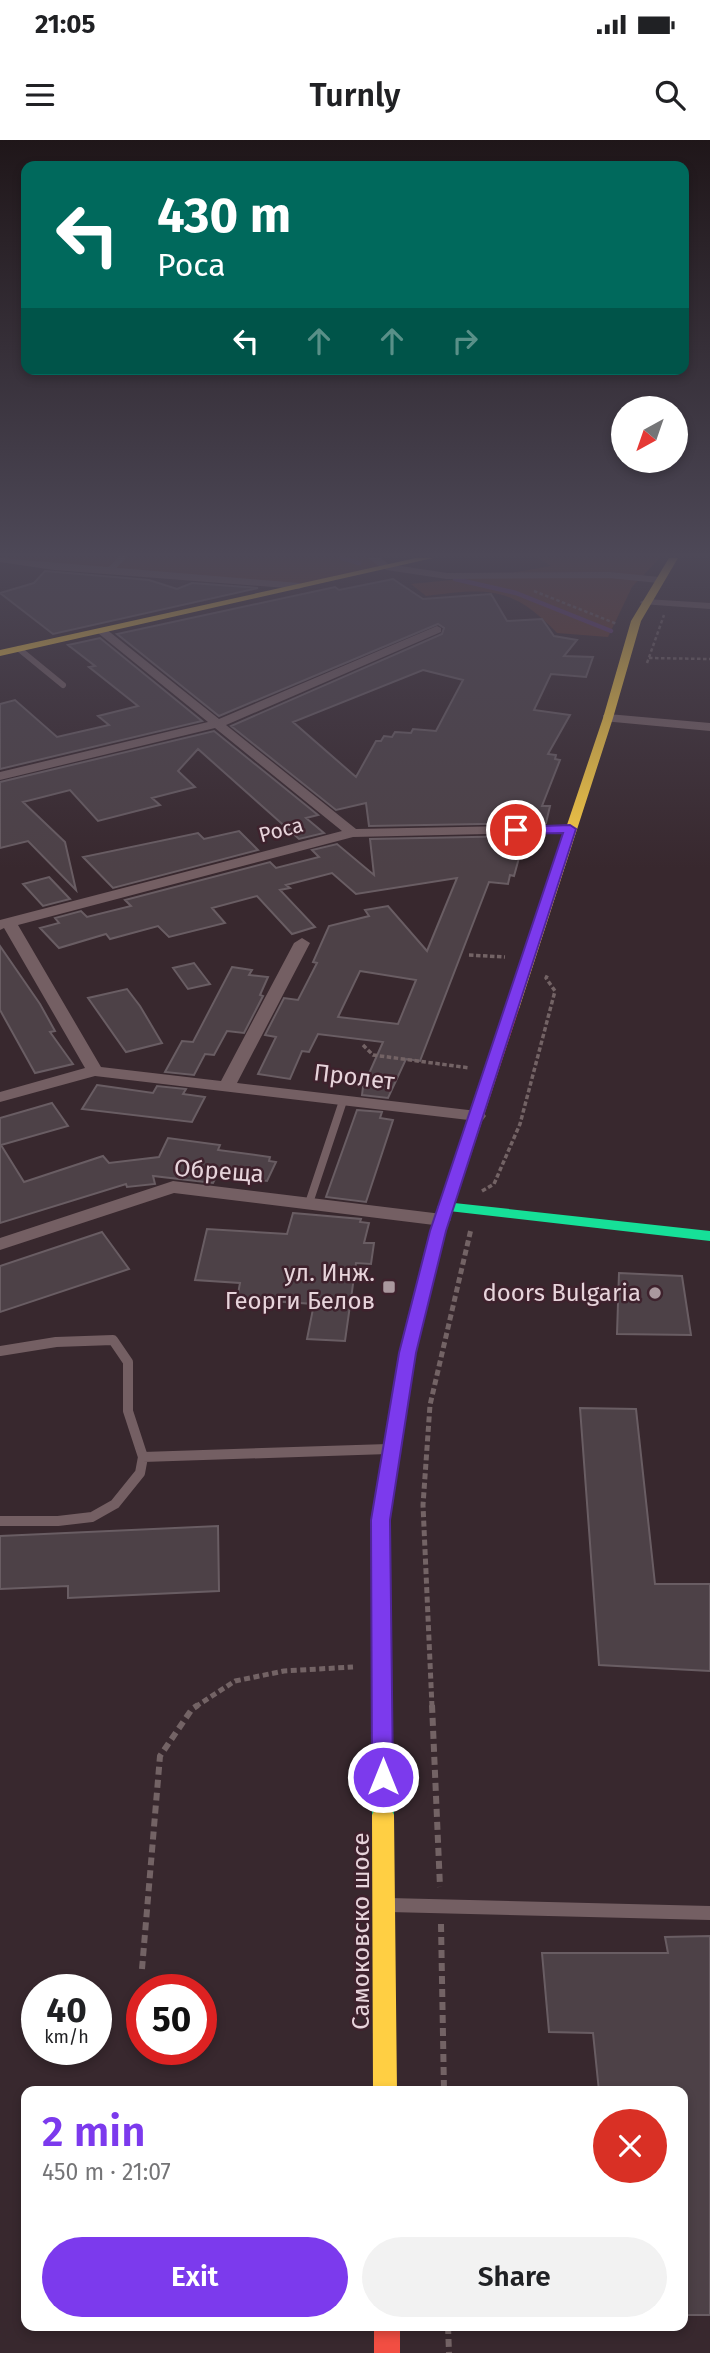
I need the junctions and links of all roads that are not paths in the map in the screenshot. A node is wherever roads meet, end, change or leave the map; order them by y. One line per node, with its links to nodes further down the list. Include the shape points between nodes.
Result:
1 (34, 661): 5 (lane)
2 (140, 661): 7 (street)
3 (363, 661): 7 (street)
4 (625, 661): 6 (main road, Самоковско шосе)
5 (63, 685)
6 (608, 718): 8 (street); 10 (main road, Самоковско шосе)
7 (217, 723): 9 (street); 11 (street)
8 (710, 727)
9 (0, 776)
10 (570, 829): 11 (street, Роса); 18 (main road, Самоковско шосе)
11 (353, 834): 12 (street, Роса)
12 (5, 924): 14 (street, Роса)
13 (302, 943): 15 (street)
14 (95, 1071): 15 (street, Пролет); 16 (street, Пролет)
15 (226, 1087): 17 (street, Пролет)
16 (0, 1097)
17 (343, 1101): 18 (street, Пролет); 19 (lane)
18 (477, 1116): 20 (main road, Самоковско шосе)
19 (309, 1203): 20 (street, Обреща); 22 (street, Обреща, via 173,1187)
20 (443, 1213): 21 (main road); 24 (main road, Самоковско шосе, via 408,1353)
21 (710, 1236)
22 (0, 1244)
23 (0, 1351): 25 (lane, via 56,1342 113,1340 128,1362 128,1411)
24 (392, 1449): 25 (lane); 27 (main road, Самоковско шосе, via 380,1520)
25 (143, 1457): 26 (lane, via 139,1473 115,1504 92,1517)
26 (0, 1521)
27 (384, 1905): 28 (lane); 29 (main road, Самоковско шосе)
28 (710, 1913)
29 (385, 2086)
30 (387, 2331): 31 (main road)
31 (387, 2353)

